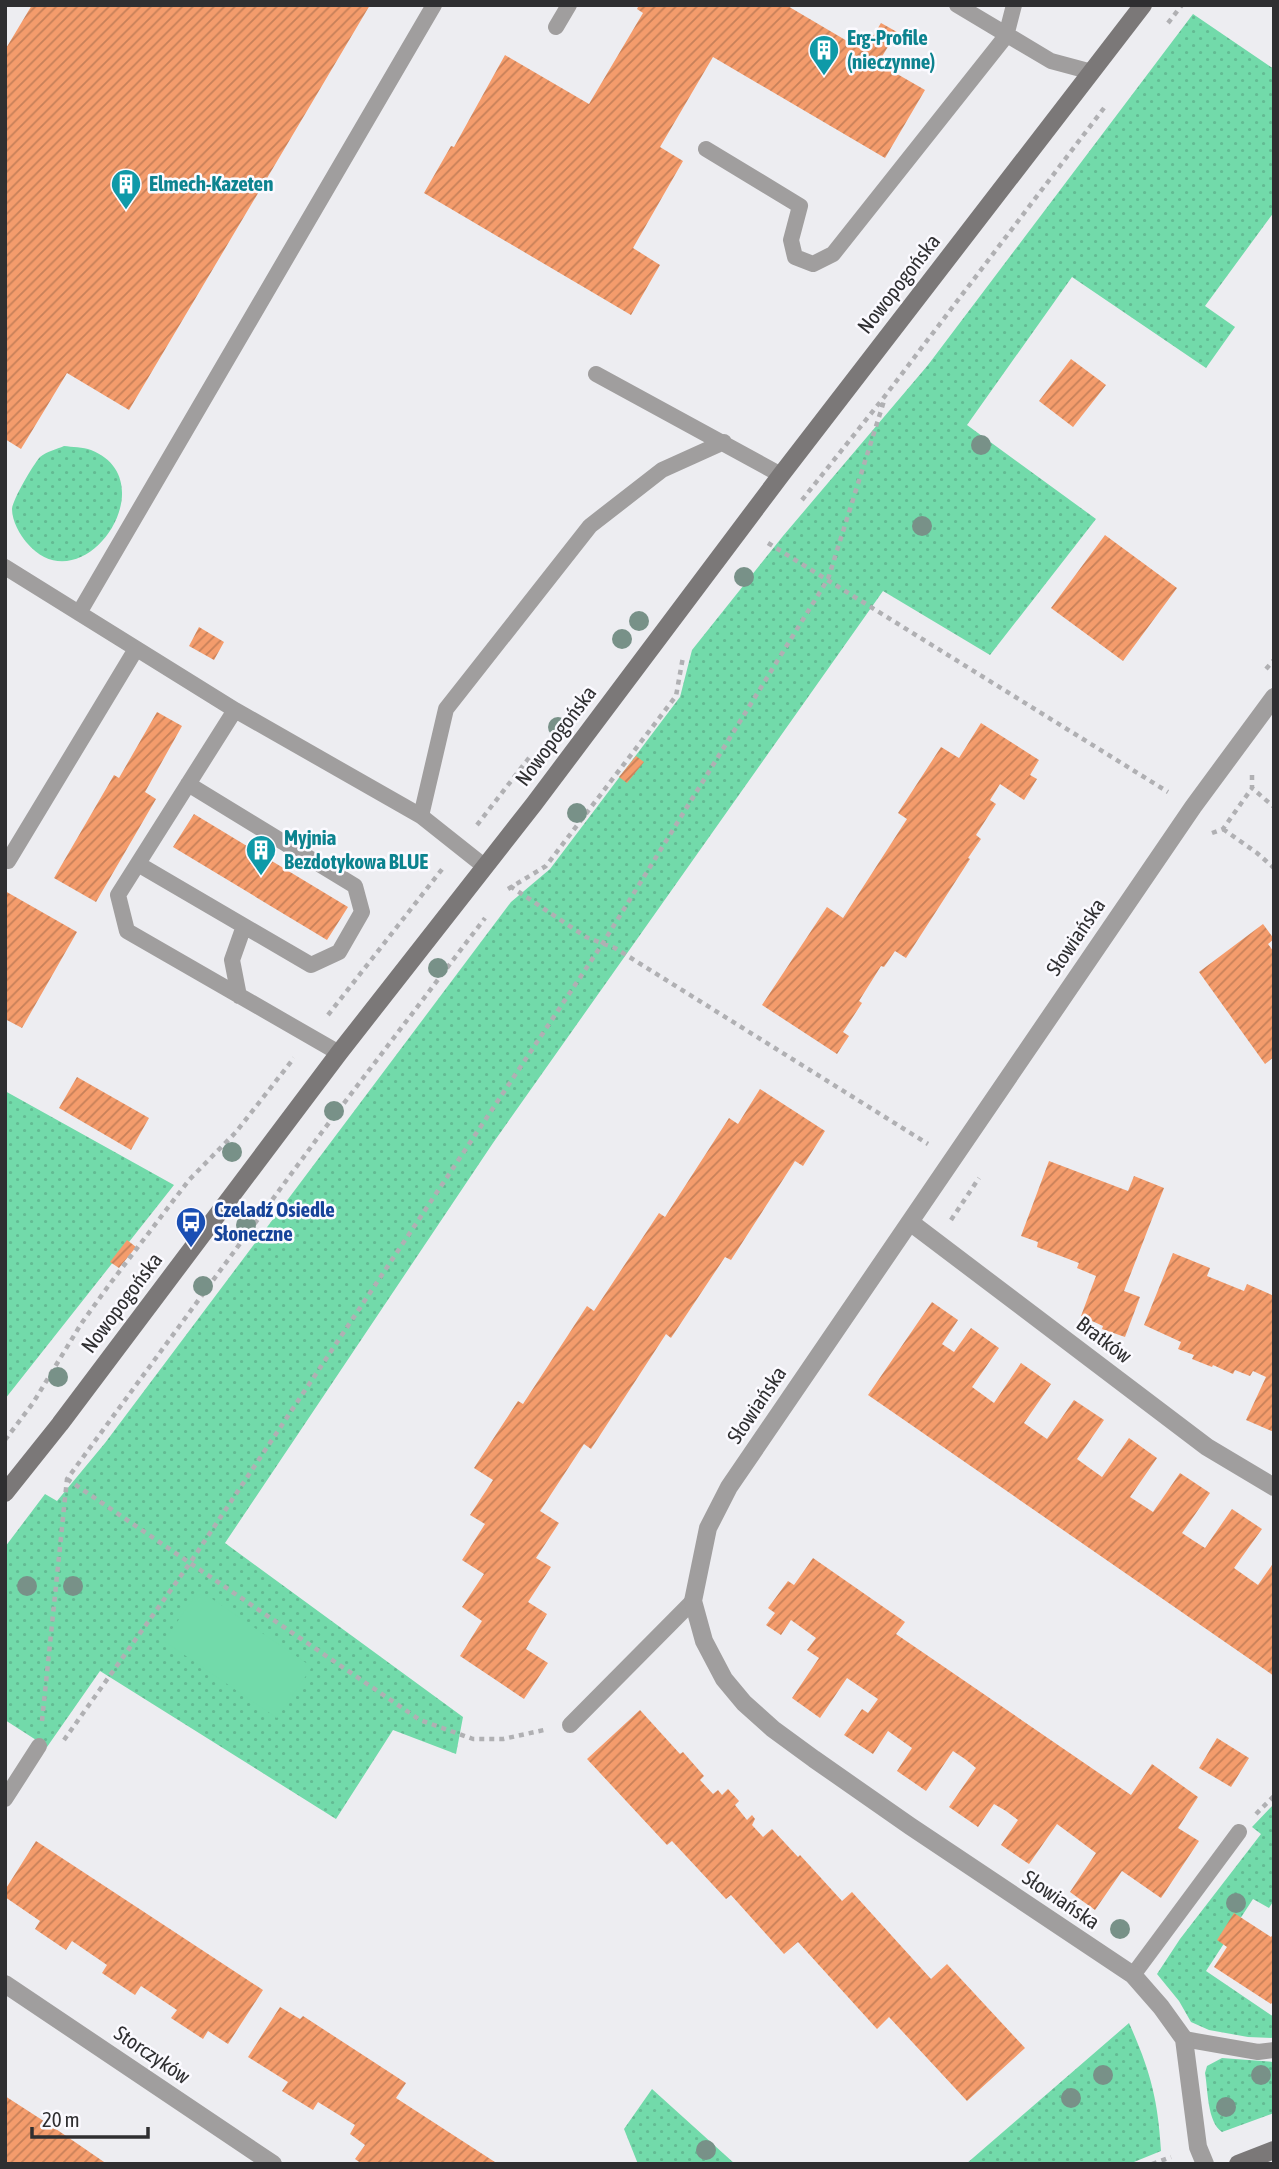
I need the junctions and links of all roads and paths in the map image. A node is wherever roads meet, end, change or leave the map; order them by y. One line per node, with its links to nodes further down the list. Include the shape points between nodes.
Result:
1 (434, 5): 23 (lane)
2 (569, 5): 7 (lane)
3 (957, 5): 9 (lane)
4 (1014, 5): 9 (lane)
5 (1143, 5): 10 (street, Nowopogońska)
6 (1182, 5): 8 (path)
7 (556, 27)
8 (1165, 27)
9 (1006, 36): 10 (lane, via 1051,61); 12 (lane, via 839,247 813,264 795,257 791,240 800,206)
10 (1092, 72): 16 (street, Nowopogońska)
11 (1108, 103): 14 (path)
12 (706, 149)
13 (596, 374): 15 (lane)
14 (885, 396): 17 (path); 22 (path)
15 (724, 442): 16 (lane); 36 (lane, via 662,470 590,526 446,709)
16 (781, 475): 44 (street, Nowopogońska)
17 (801, 501)
18 (776, 532): 19 (path)
19 (768, 543): 20 (path); 22 (path)
20 (759, 553)
21 (5, 567): 23 (lane)
22 (828, 579): 33 (path, via 1172,794); 50 (path)
23 (79, 613): 25 (lane)
24 (684, 647): 28 (path, via 676,696)
25 (136, 649): 27 (lane); 42 (lane)
26 (1274, 697): 54 (street, Słowiańska, via 1192,807)
27 (234, 710): 32 (lane); 36 (lane)
28 (660, 716): 29 (path); 39 (path)
29 (652, 719)
30 (536, 749): 41 (path)
31 (1253, 762): 34 (path)
32 (188, 784): 43 (lane); 49 (lane, via 355,886 362,912 339,952 311,965)
33 (1176, 788)
34 (1252, 789): 35 (path); 38 (path)
35 (1274, 807)
36 (421, 816): 41 (lane)
37 (572, 825): 39 (path)
38 (1223, 830): 40 (path); 45 (path)
39 (570, 835): 46 (path, via 546,866)
40 (1200, 837)
41 (460, 847): 44 (lane); 52 (path)
42 (8, 861)
43 (138, 864): 49 (lane); 51 (lane, via 118,895 127,931)
44 (484, 866): 46 (path); 53 (street, Nowopogońska)
45 (1274, 868)
46 (510, 886): 47 (path); 50 (path, via 586,937)
47 (502, 897)
48 (493, 908): 59 (path, via 321,1132)
49 (244, 926): 51 (lane, via 232,960)
50 (603, 943): 54 (path); 62 (path)
51 (239, 996): 52 (lane)
52 (311, 1037): 53 (lane); 58 (path, via 190,1182 81,1324)
53 (339, 1053): 61 (street, Nowopogońska)
54 (952, 1160): 56 (street, Słowiańska)
55 (980, 1176): 57 (path, via 949,1223)
56 (911, 1222): 60 (street, Bratków, via 1207,1447); 63 (street, Słowiańska, via 729,1487 708,1528)
57 (954, 1230)
58 (5, 1440)
59 (68, 1479): 62 (path); 65 (path)
60 (1274, 1487)
61 (5, 1493)
62 (190, 1563): 64 (path, via 401,1707 441,1729 473,1740 503,1739); 66 (path)
63 (693, 1601): 64 (lane); 69 (street, Słowiańska, via 705,1641 724,1679 772,1729)
64 (570, 1725)
65 (39, 1746): 67 (lane)
66 (58, 1749)
67 (5, 1799)
68 (1239, 1832): 69 (lane)
69 (1133, 1975): 71 (street, Słowiańska)
70 (5, 1984): 76 (street, Storczyków)
71 (1184, 2039): 72 (lane, via 1258,2052); 77 (street, via 1198,2147)
72 (1274, 2050)
73 (1170, 2146): 75 (path)
74 (1274, 2150): 78 (street)
75 (1170, 2157)
76 (273, 2164)
77 (1205, 2164)
78 (1238, 2164)

